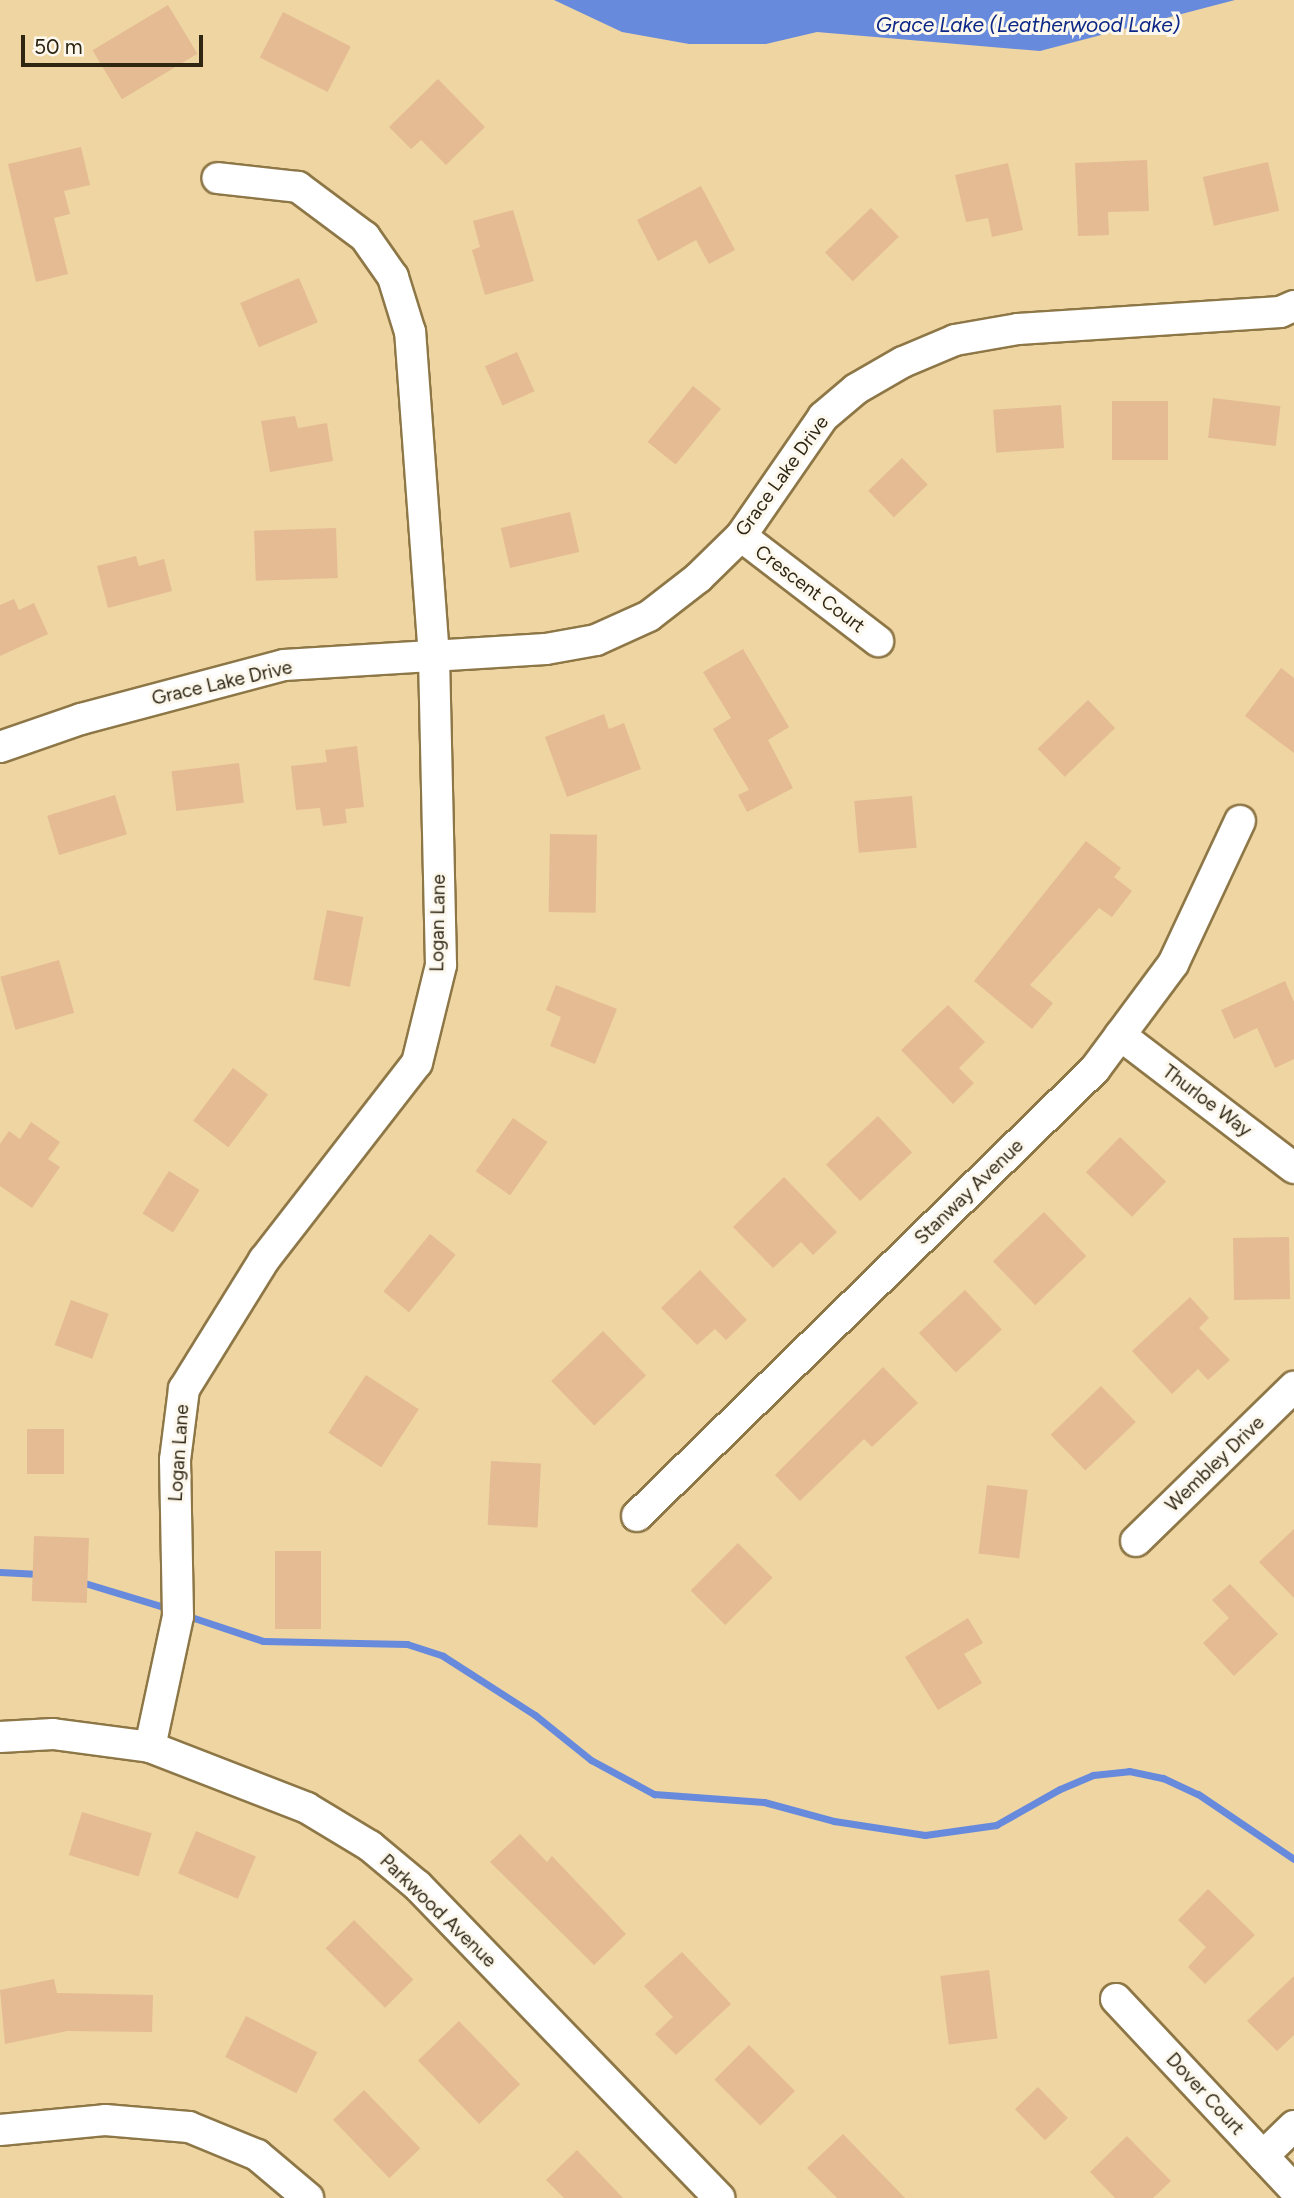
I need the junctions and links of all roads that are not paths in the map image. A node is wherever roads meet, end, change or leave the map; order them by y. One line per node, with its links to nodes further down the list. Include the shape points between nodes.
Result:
1 (217, 178): 5 (street, Logan Lane, via 298,187 365,237 393,277 410,332)
2 (1294, 306): 3 (street, Grace Lake Drive, via 1280,312 1018,329 955,340 856,389 823,417)
3 (741, 536): 4 (street, Crescent Court); 5 (street, Grace Lake Drive, via 649,616 596,640 546,649)
4 (878, 641)
5 (434, 657): 6 (street, Grace Lake Drive, via 284,665 80,719); 14 (street, Logan Lane, via 441,965 417,1063 264,1260 184,1389 175,1460 178,1616)
6 (0, 747)
7 (1240, 821): 8 (street, Stanway Avenue, via 1173,964)
8 (1120, 1035): 9 (street, Thurloe Way); 11 (street, Stanway Avenue, via 1095,1069)
9 (1294, 1167)
10 (1294, 1387): 12 (street, Wembley Drive)
11 (637, 1516)
12 (1136, 1541)
13 (0, 1737): 14 (street, Parkwood Avenue, via 53,1734)
14 (150, 1747): 21 (street, Parkwood Avenue, via 307,1808 370,1846 418,1886)
15 (1116, 2000): 18 (street, Dover Court)
16 (1294, 2126): 18 (street)
17 (0, 2130): 20 (street, via 104,2120 189,2127 257,2155)
18 (1263, 2156): 19 (street, Dover Court)
19 (1294, 2189)
20 (308, 2198)
21 (719, 2198)

